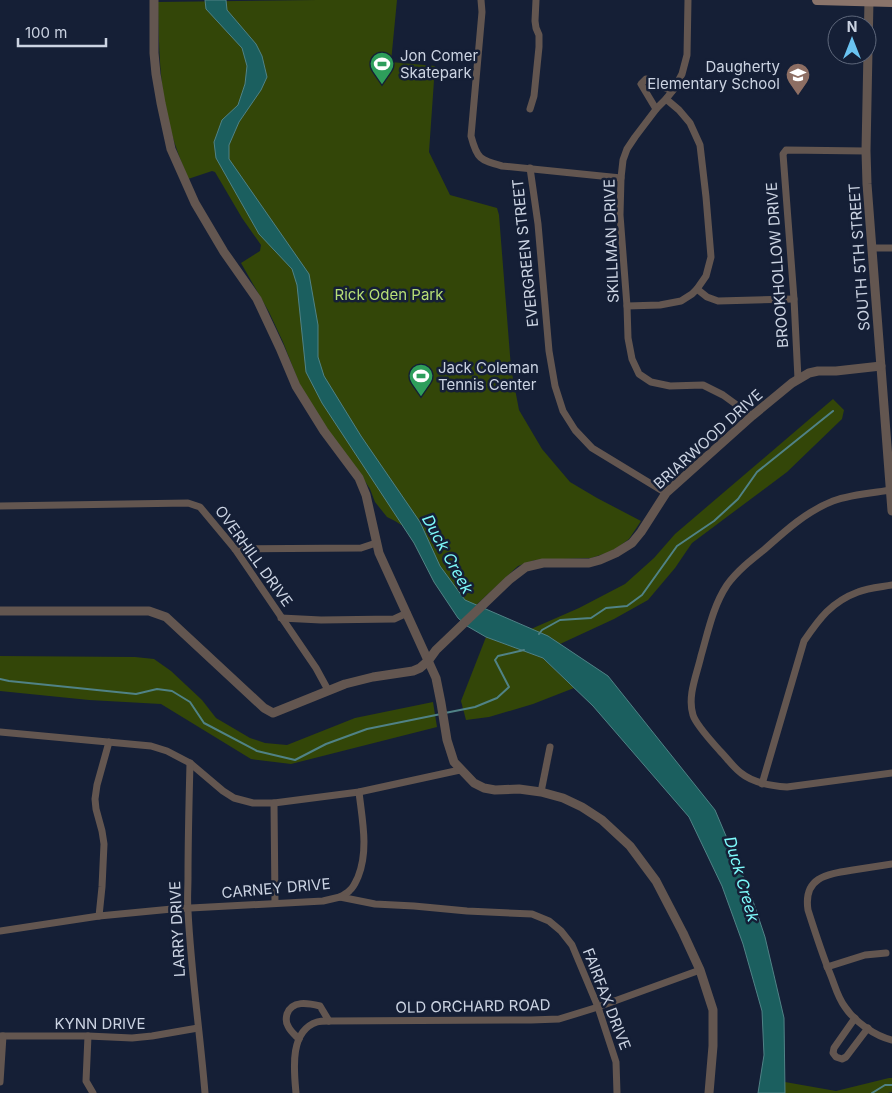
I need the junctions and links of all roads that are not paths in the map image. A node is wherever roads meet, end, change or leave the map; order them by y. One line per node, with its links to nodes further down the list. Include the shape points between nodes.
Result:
1 (154, 0): 28 (street, via 156,74 171,149 200,211 224,252 258,298 296,386 324,432 359,478)
2 (482, 0): 13 (street, EVERGREEN STREET, via 471,136 475,152 484,161)
3 (536, 0): 10 (street, via 539,47)
4 (688, 0): 8 (street, SKILLMAN DRIVE, via 687,55 682,74)
5 (817, 0): 6 (main road)
6 (869, 1): 7 (main road); 12 (street, SOUTH 5TH STREET)
7 (892, 2)
8 (672, 91): 9 (street, SKILLMAN DRIVE); 11 (street, via 646,78 641,84)
9 (666, 99): 11 (street, SKILLMAN DRIVE); 17 (street, via 690,123 700,145 711,257 706,276)
10 (530, 109)
11 (656, 109): 14 (street, SKILLMAN DRIVE, via 627,149)
12 (866, 150): 15 (street, SOUTH 5TH STREET); 18 (street, BROOKHOLLOW DRIVE, via 786,150 783,154)
13 (530, 168): 14 (street); 25 (street, EVERGREEN STREET, via 549,351 563,412 592,448)
14 (621, 178): 19 (street, SKILLMAN DRIVE, via 620,215)
15 (873, 248): 16 (street); 20 (street, SOUTH 5TH STREET)
16 (892, 248)
17 (697, 289): 18 (street, via 718,301); 19 (street, via 681,301)
18 (794, 299): 21 (street, BROOKHOLLOW DRIVE)
19 (627, 306): 23 (street, SKILLMAN DRIVE, via 628,338 639,374 663,385 703,385)
20 (881, 366): 21 (street, BRIARWOOD DRIVE, via 818,371); 22 (street, SOUTH 5TH STREET)
21 (798, 379): 23 (street, BRIARWOOD DRIVE)
22 (888, 397): 24 (street, SOUTH 5TH STREET)
23 (752, 416): 25 (street, BRIARWOOD DRIVE)
24 (891, 490): 27 (street, SOUTH 5TH STREET); 42 (street, via 853,495 817,508 737,573 715,608 691,696 693,716 741,774)
25 (666, 492): 34 (street, BRIARWOOD DRIVE, via 632,543 589,563 543,562 526,567)
26 (0, 506): 29 (street, OVERHILL DRIVE, via 188,503 200,506)
27 (892, 512)
28 (376, 543): 29 (street, via 361,548); 32 (street)
29 (235, 549): 33 (street, OVERHILL DRIVE)
30 (892, 586): 42 (street, via 858,592 838,603 826,611 804,641)
31 (0, 611): 35 (street, BRIARWOOD DRIVE, via 149,611 166,617 273,713)
32 (407, 613): 33 (street, via 394,619); 34 (street)
33 (281, 618): 35 (street, OVERHILL DRIVE)
34 (428, 661): 35 (street, BRIARWOOD DRIVE, via 413,671 373,677); 40 (street, via 436,678 447,740)
35 (328, 690)
36 (0, 732): 37 (street)
37 (108, 742): 39 (street, via 151,746); 50 (street, via 95,799 104,844)
38 (550, 748): 44 (street)
39 (190, 763): 45 (street, via 234,798 253,803); 49 (street, LARRY DRIVE)
40 (460, 770): 43 (street); 44 (street, via 484,788)
41 (892, 773): 42 (street, via 787,787)
42 (762, 784)
43 (359, 792): 45 (street); 47 (street, via 363,827 361,870 351,890)
44 (542, 792): 55 (street, via 563,798 602,820 630,846 656,881)
45 (274, 803): 48 (street)
46 (892, 864): 54 (street, via 831,873 818,879 809,889 808,910)
47 (340, 897): 48 (street, CARNEY DRIVE); 52 (street, CARNEY DRIVE, via 375,904 532,914 549,920)
48 (276, 903): 49 (street, CARNEY DRIVE)
49 (188, 908): 50 (street, CARNEY DRIVE); 59 (street, LARRY DRIVE)
50 (99, 916): 51 (street, CARNEY DRIVE)
51 (0, 931)
52 (572, 945): 56 (street, FAIRFAX DRIVE)
53 (886, 953): 54 (street, via 864,955)
54 (827, 967): 57 (street, via 838,996)
55 (700, 970): 56 (street, OLD ORCHARD ROAD); 70 (street, via 713,1010)
56 (598, 1007): 58 (street, OLD ORCHARD ROAD, via 559,1019); 69 (street, FAIRFAX DRIVE, via 616,1062)
57 (855, 1018): 60 (street); 60 (street, via 834,1048 836,1057 846,1057)
58 (329, 1021): 63 (street, OLD ORCHARD ROAD, via 316,1022 306,1028); 63 (street, via 320,1006 301,1003 292,1007 286,1024)
59 (198, 1028): 62 (street, KYNN DRIVE, via 132,1038); 67 (street, LARRY DRIVE)
60 (868, 1028): 64 (street)
61 (1, 1036): 62 (street, KYNN DRIVE); 65 (street)
62 (88, 1036): 66 (street, via 86,1081)
63 (299, 1039): 68 (street, via 294,1050)
64 (892, 1040)
65 (0, 1082)
66 (93, 1093)
67 (205, 1093)
68 (296, 1093)
69 (616, 1093)
70 (709, 1093)

